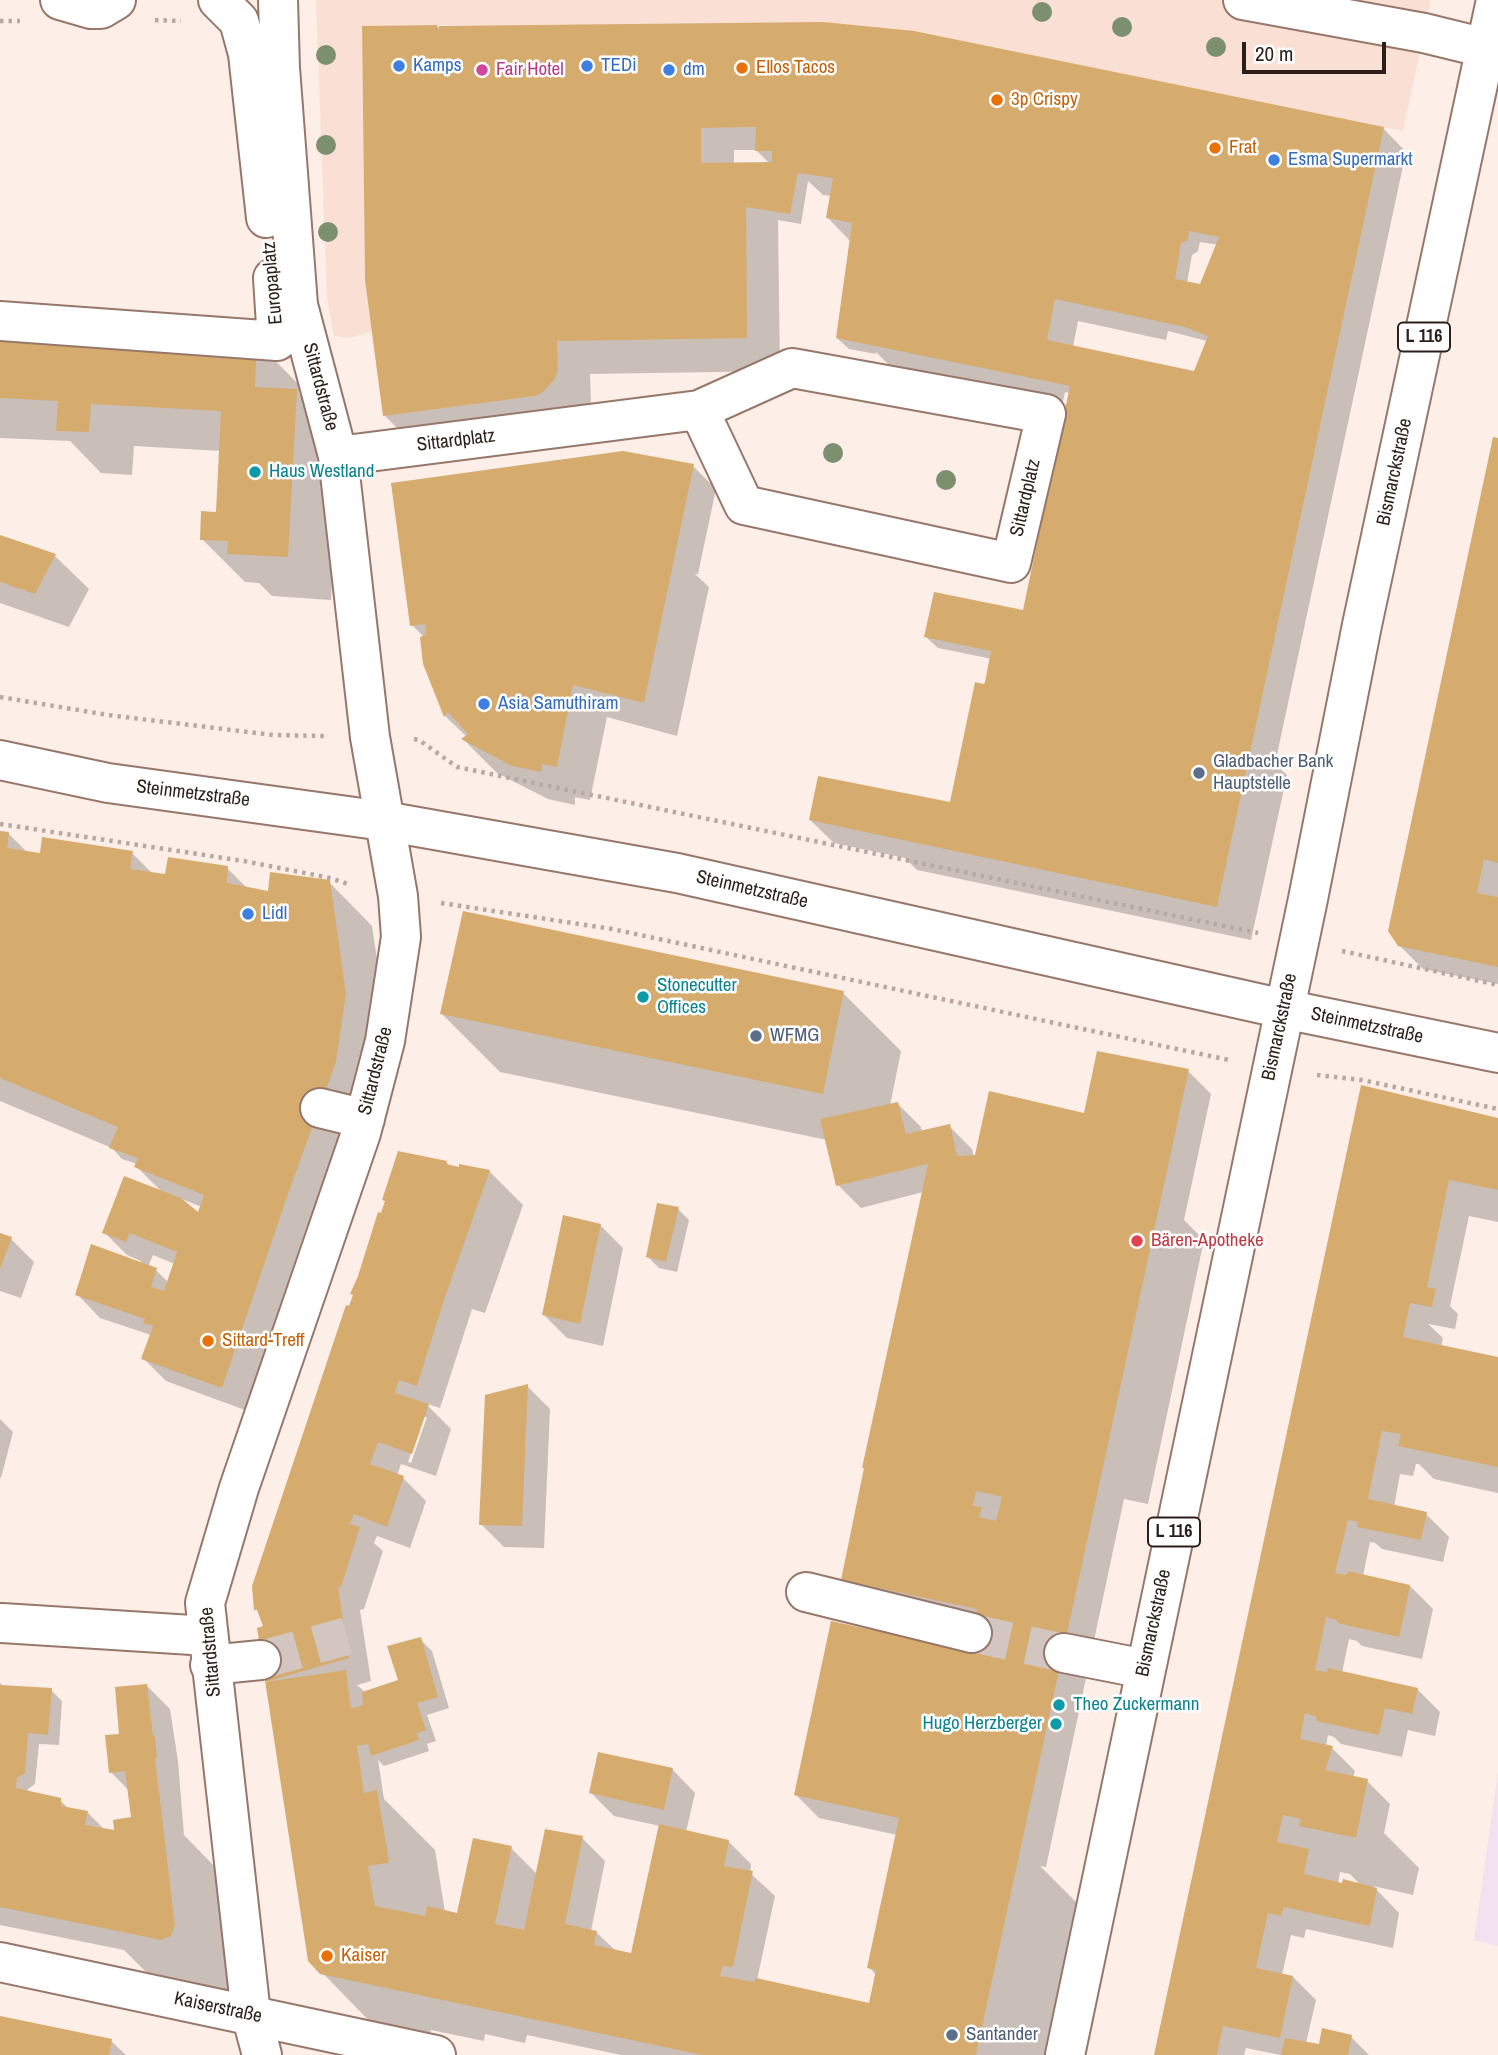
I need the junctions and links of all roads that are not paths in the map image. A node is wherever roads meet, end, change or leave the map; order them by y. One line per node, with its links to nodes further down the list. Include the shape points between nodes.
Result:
1 (60, 0): 2 (street, via 91,9)
2 (116, 0)
3 (218, 0): 8 (street, Europaplatz, via 239,21 248,54 277,341)
4 (278, 0): 10 (street, Sittardstraße, via 298,305)
5 (1243, 0): 7 (street)
6 (1496, 0): 7 (street, Bismarckstraße / L 116)
7 (1492, 50): 13 (street, Bismarckstraße / L 116, via 1365,612)
8 (0, 321)
9 (699, 410): 9 (street, Sittardplatz, via 792,368 1045,414 1011,563 744,505); 10 (street, Sittardplatz)
10 (338, 456): 12 (street, Sittardstraße)
11 (0, 760): 12 (street, Steinmetzstraße, via 108,783)
12 (384, 821): 13 (street, Steinmetzstraße, via 677,873); 16 (street, Sittardstraße, via 401,937 385,1041)
13 (1284, 1009): 14 (street, Steinmetzstraße); 23 (street, Bismarckstraße / L 116)
14 (1498, 1053)
15 (320, 1108): 16 (street)
16 (365, 1119): 20 (street, Sittardstraße, via 208,1590)
17 (806, 1592): 19 (street)
18 (2, 1623): 20 (street)
19 (972, 1633)
20 (209, 1651): 22 (street); 25 (street, Sittardstraße)
21 (1064, 1653): 23 (street)
22 (261, 1660)
23 (1144, 1669): 28 (street, Bismarckstraße / L 116)
24 (0, 1962): 25 (street, Kaiserstraße)
25 (251, 2014): 26 (street, Sittardstraße); 27 (street, Kaiserstraße)
26 (262, 2055)
27 (436, 2055)
28 (1065, 2055)

